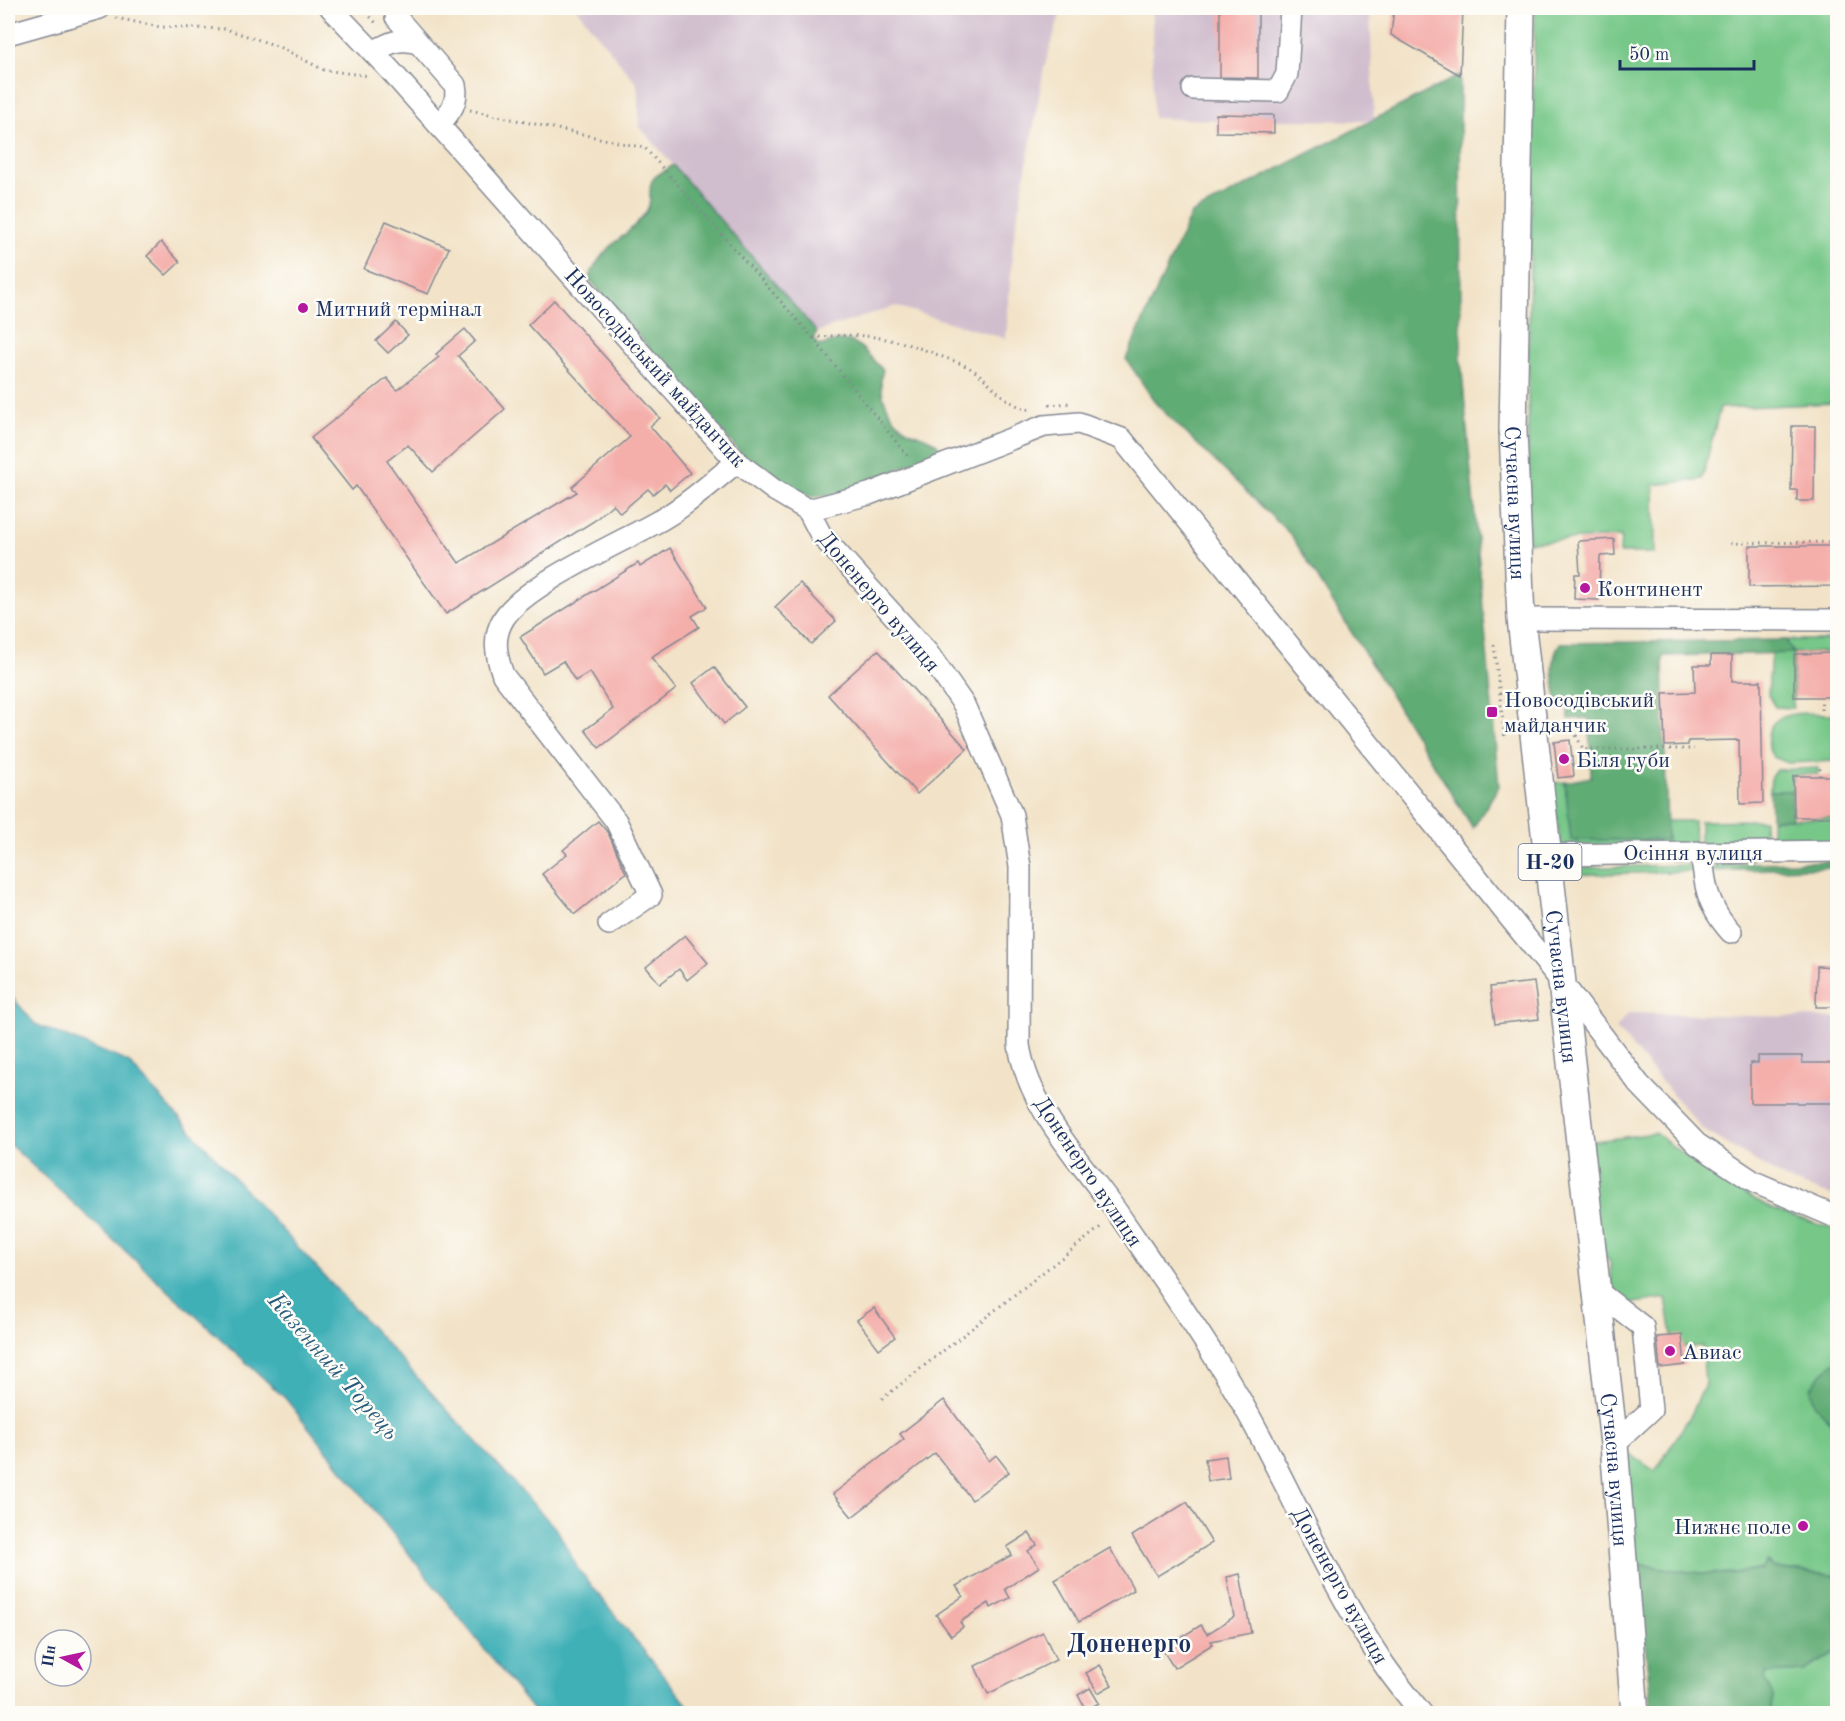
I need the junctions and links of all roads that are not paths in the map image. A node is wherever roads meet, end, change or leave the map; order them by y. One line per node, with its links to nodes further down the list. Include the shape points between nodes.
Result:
1 (331, 8): 8 (street, Новосодівський майданчик)
2 (1291, 8): 9 (street, via 1287,74 1278,91)
3 (1521, 8): 13 (main road, Сучасна вулиця / Н-20, via 1513,431)
4 (93, 10): 6 (street)
5 (396, 17): 7 (street)
6 (8, 34)
7 (418, 43): 8 (street, via 393,41); 10 (street, via 455,85 453,107)
8 (373, 52): 10 (street, Новосодівський майданчик)
9 (1193, 89)
10 (439, 125): 11 (street, Новосодівський майданчик)
11 (737, 462): 12 (street, Новосодівський майданчик); 18 (street, via 667,516 524,598 505,618 496,637 496,656 503,675 616,821 651,895)
12 (808, 510): 20 (street, via 869,494 1044,426 1079,423 1122,439); 24 (street, Доненерго вулиця, via 821,535 927,652 964,705 992,763 1012,815 1020,867 1022,1064 1051,1120 1223,1370 1338,1587 1384,1664)
13 (1521, 619): 14 (street); 17 (main road, Сучасна вулиця / Н-20)
14 (1838, 620)
15 (1838, 851): 16 (street, Осіння вулиця)
16 (1697, 852): 17 (street, Осіння вулиця); 19 (street, via 1704,864 1714,910)
17 (1549, 855): 20 (main road, Сучасна вулиця / Н-20)
18 (609, 924)
19 (1731, 932)
20 (1562, 981): 21 (street, via 1639,1084 1697,1144 1754,1182); 22 (main road, Сучасна вулиця / Н-20)
21 (1838, 1218)
22 (1597, 1291): 23 (main road, Сучасна вулиця / Н-20); 23 (street, via 1643,1328 1651,1410)
23 (1614, 1444): 25 (main road, Сучасна вулиця / Н-20)
24 (1422, 1713)
25 (1635, 1713)

